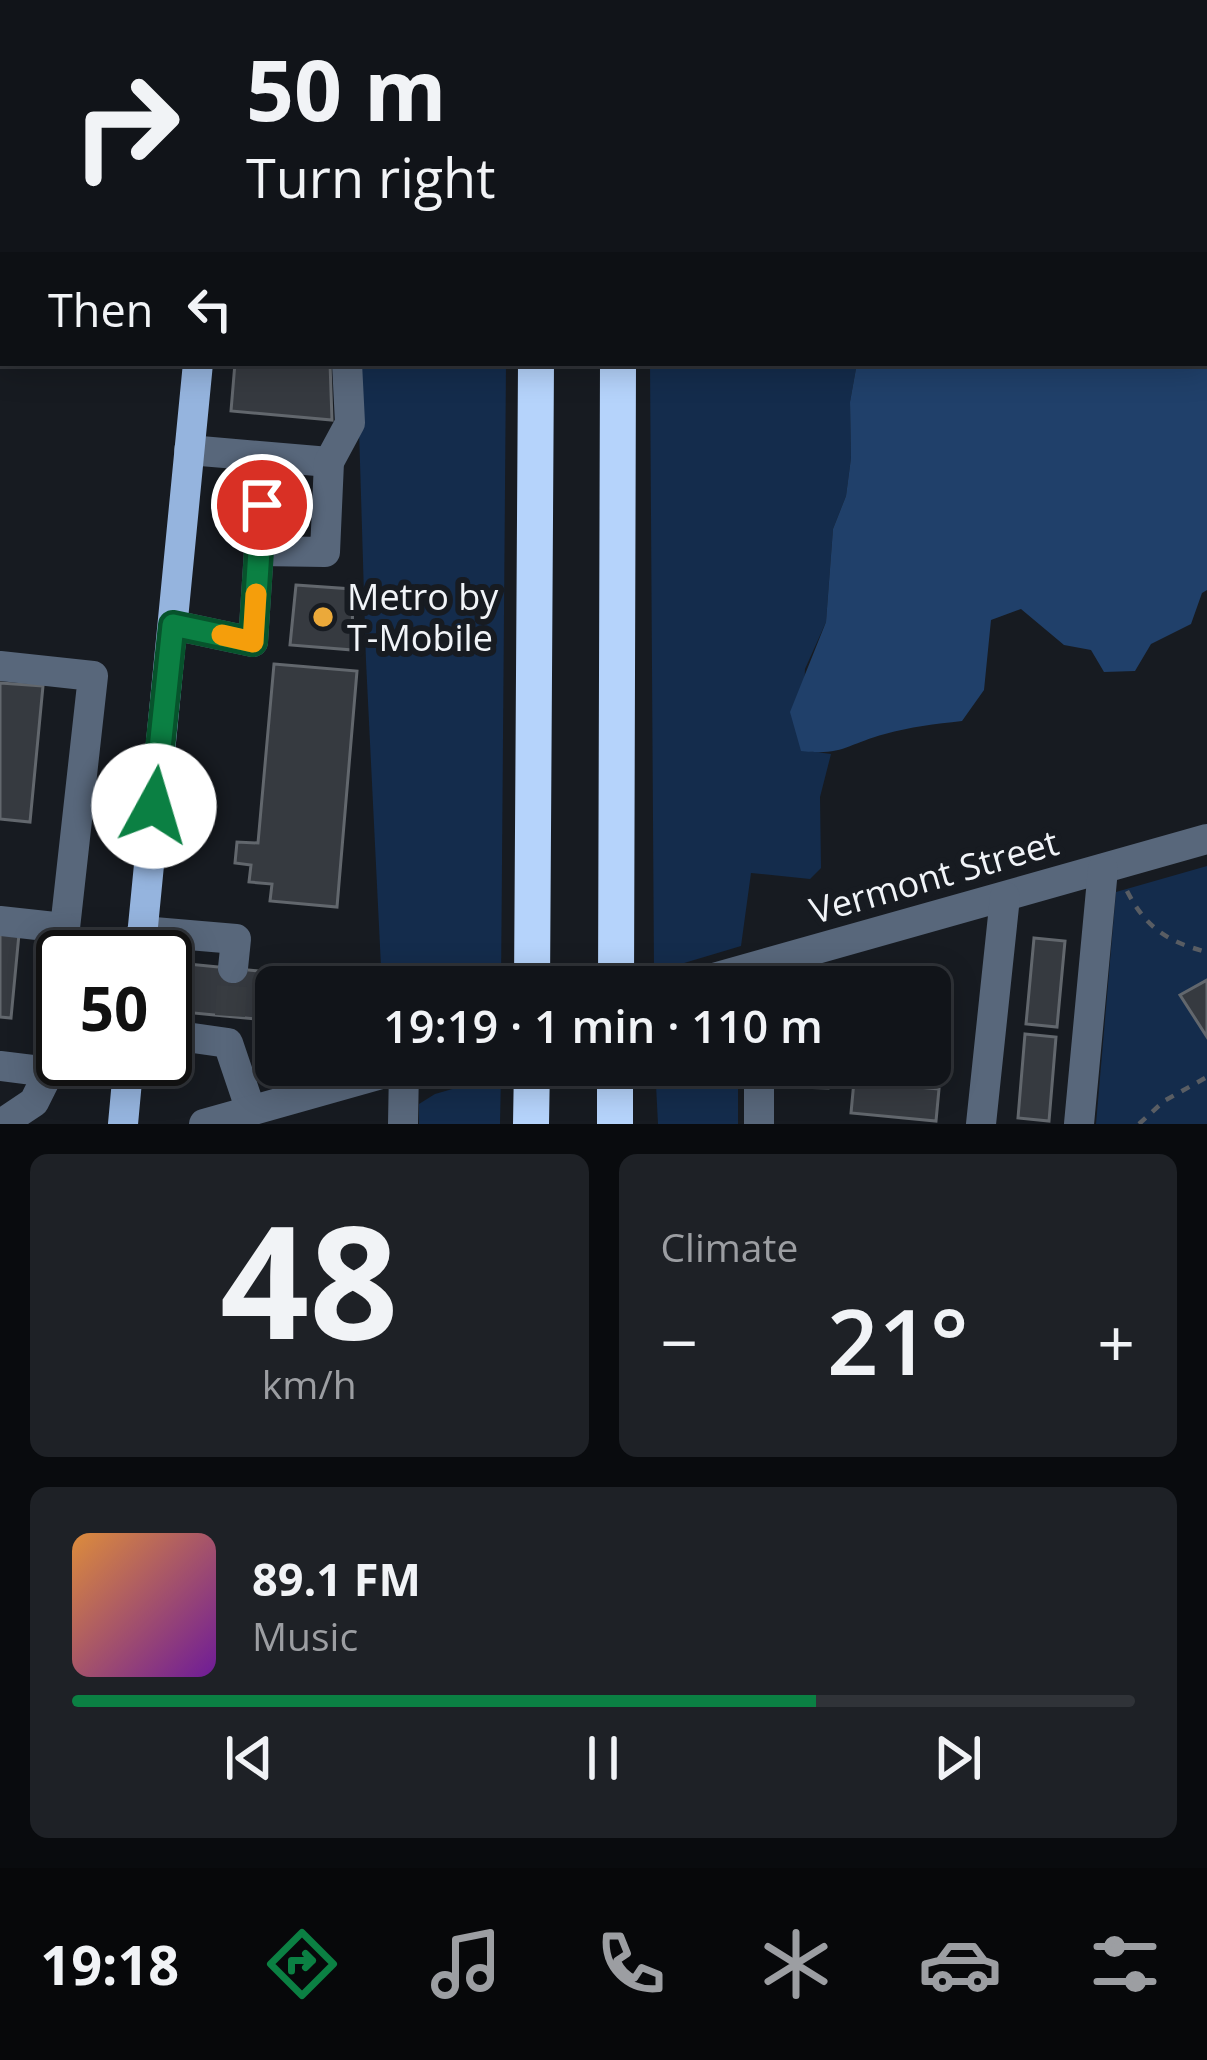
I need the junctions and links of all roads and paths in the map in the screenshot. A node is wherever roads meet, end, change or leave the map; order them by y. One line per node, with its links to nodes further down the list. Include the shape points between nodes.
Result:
1 (198, 366): 5 (main road)
2 (347, 366): 7 (street, via 350,423)
3 (536, 366): 20 (highway)
4 (618, 366): 21 (highway)
5 (190, 450): 6 (street); 9 (main road)
6 (265, 458): 7 (street); 8 (street)
7 (329, 462): 8 (street, via 325,552)
8 (259, 551): 9 (street, via 253,642)
9 (173, 625): 17 (main road)
10 (0, 666): 16 (street, via 93,676)
11 (1207, 839): 12 (street, Vermont Street)
12 (1103, 869): 14 (street, Vermont Street); 42 (street)
13 (1127, 892): 19 (path, via 1170,943)
14 (1005, 896): 22 (street, Vermont Street); 41 (street)
15 (0, 921): 16 (street)
16 (64, 928)
17 (142, 930)
18 (192, 941): 23 (street, via 236,939)
19 (1207, 952)
20 (532, 966)
21 (616, 966)
22 (790, 966)
23 (233, 968)
24 (192, 1032): 34 (street, via 229,1030)
25 (0, 1066): 26 (street)
26 (36, 1070)
27 (1207, 1077): 43 (path)
28 (42, 1086): 36 (street, via 34,1102)
29 (127, 1086): 37 (main road)
30 (339, 1086): 34 (street)
31 (407, 1086): 39 (street)
32 (532, 1086): 35 (highway)
33 (759, 1086): 40 (street)
34 (251, 1111): 38 (street)
35 (531, 1118)
36 (1, 1124)
37 (123, 1124)
38 (204, 1124)
39 (403, 1124)
40 (759, 1124)
41 (981, 1124)
42 (1079, 1124)
43 (1139, 1124)

